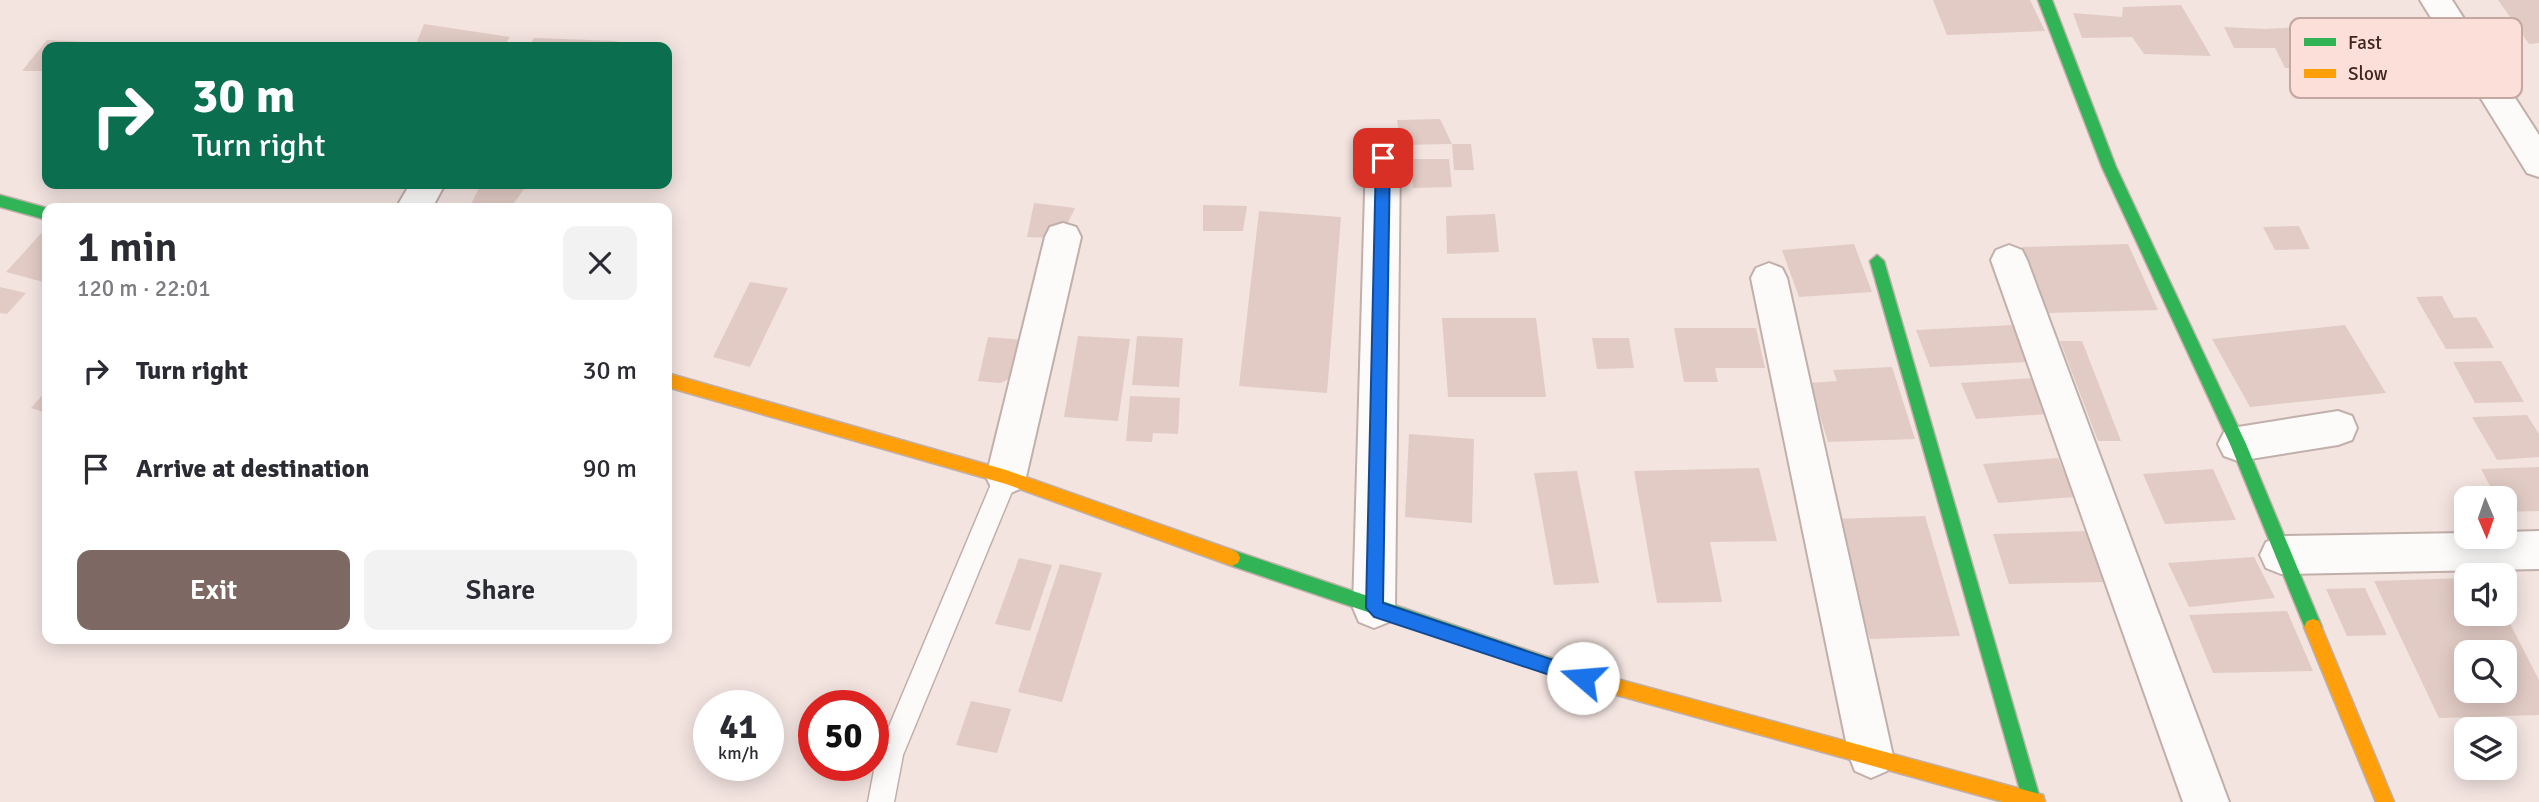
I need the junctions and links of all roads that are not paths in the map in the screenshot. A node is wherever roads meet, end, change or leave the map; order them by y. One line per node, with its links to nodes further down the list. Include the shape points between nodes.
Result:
1 (2045, 0): 15 (street, via 2109,167)
2 (2436, 0): 3 (street)
3 (2447, 18)
4 (2498, 98): 6 (street)
5 (1383, 158): 19 (street)
6 (2539, 163)
7 (0, 201): 8 (street)
8 (42, 213)
9 (1063, 237): 16 (street)
10 (2009, 260): 23 (street)
11 (1877, 261): 22 (street)
12 (1769, 278): 20 (street)
13 (672, 381): 16 (street)
14 (2338, 428): 15 (street)
15 (2238, 444): 18 (street)
16 (1006, 477): 19 (street); 21 (lane, via 890,755)
17 (2539, 550): 18 (street)
18 (2281, 555): 24 (street)
19 (1374, 608): 20 (street, via 1609,686)
20 (1871, 755): 22 (street)
21 (881, 802)
22 (2034, 802)
23 (2206, 802)
24 (2385, 802)

